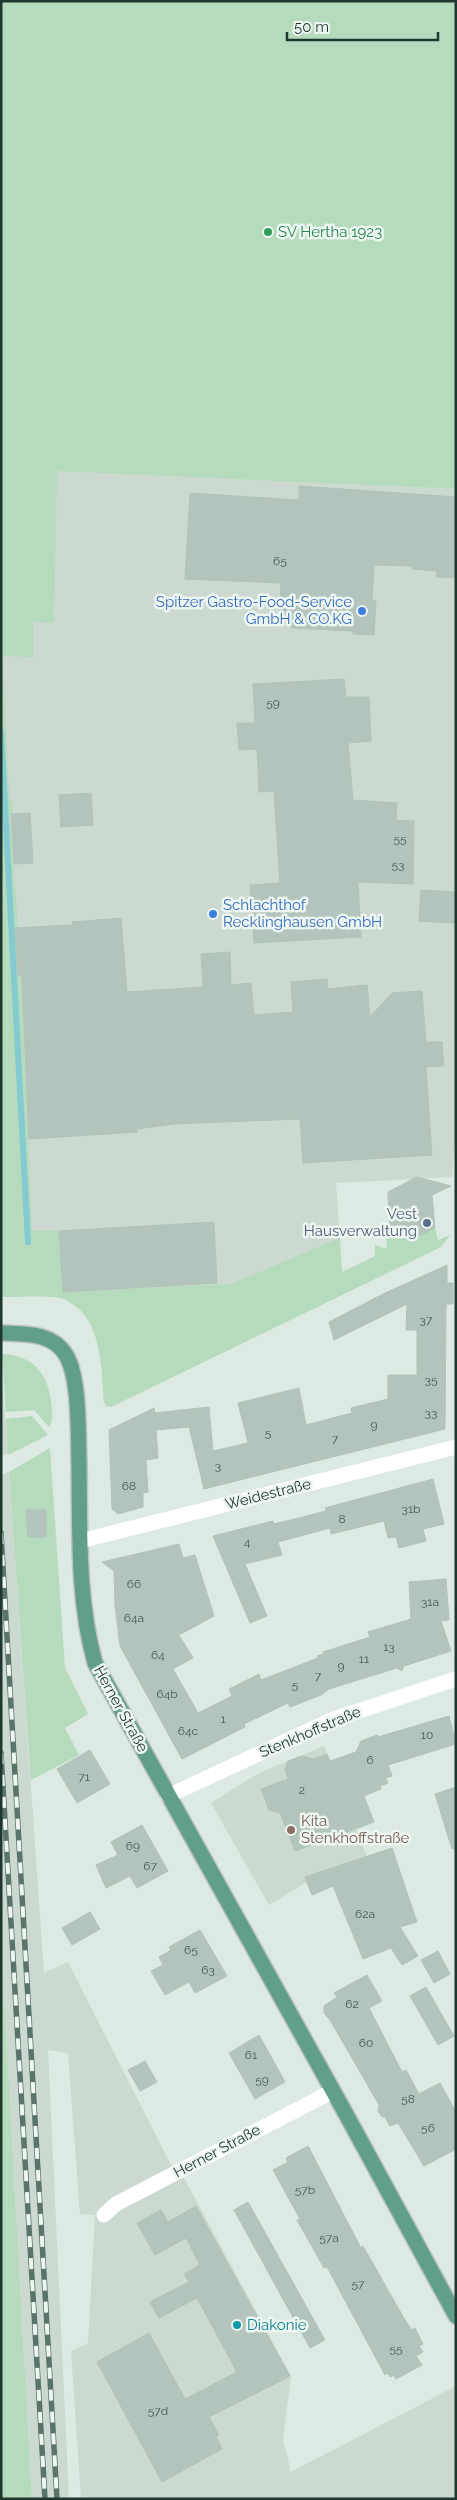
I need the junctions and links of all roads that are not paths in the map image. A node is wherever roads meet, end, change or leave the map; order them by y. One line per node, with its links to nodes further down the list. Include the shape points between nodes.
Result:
1 (1, 1333): 3 (main road, Herner Straße, via 42,1336 54,1341 66,1355 74,1374)
2 (456, 1447): 3 (street, Weidestraße)
3 (80, 1541): 5 (main road, Herner Straße, via 86,1634 95,1663)
4 (456, 1679): 5 (street, Stenkhoffstraße, via 332,1720)
5 (168, 1796): 6 (main road, Herner Straße)
6 (333, 2091): 7 (street, Herner Straße, via 116,2204); 8 (main road, Herner Straße)
7 (104, 2215)
8 (456, 2316)

